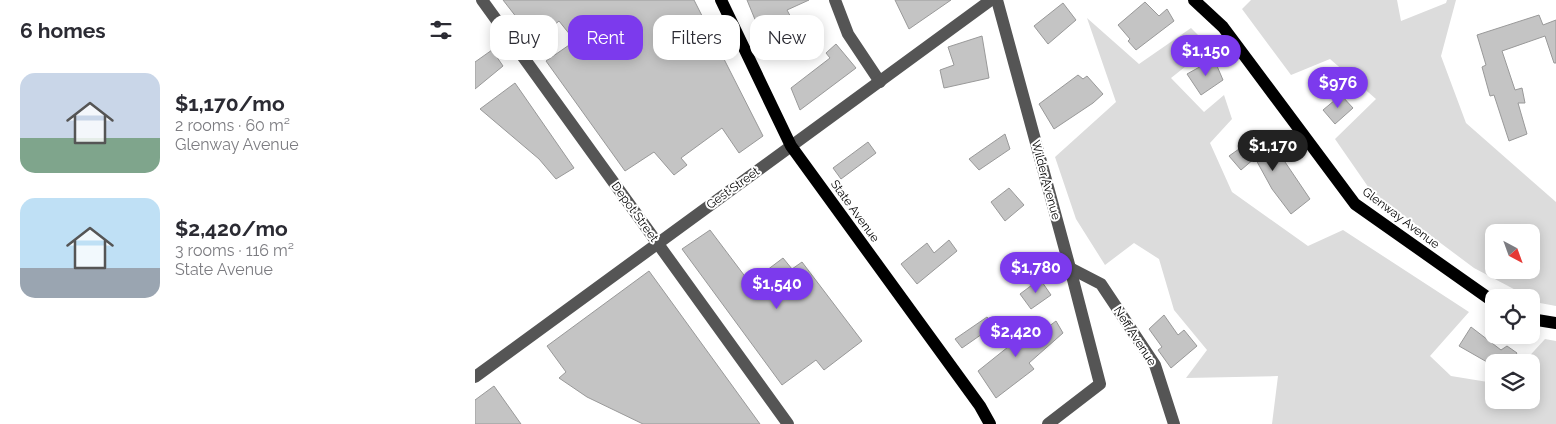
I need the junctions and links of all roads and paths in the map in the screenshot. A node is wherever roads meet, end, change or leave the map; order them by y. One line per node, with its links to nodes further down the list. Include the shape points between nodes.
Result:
1 (482, 0): 9 (street, Depot Street)
2 (721, 0): 8 (main road, State Avenue)
3 (835, 0): 7 (street, via 848,34)
4 (991, 0): 7 (street, Gest Street)
5 (997, 0): 10 (street, Wilder Avenue)
6 (1194, 0): 11 (main road, Glenway Avenue, via 1223,26 1355,204)
7 (880, 82): 8 (street, Gest Street)
8 (791, 146): 9 (street, Gest Street); 16 (main road, State Avenue)
9 (657, 243): 14 (street, Gest Street); 15 (street, Depot Street)
10 (1070, 268): 17 (street, Wilder Avenue, via 1100,384); 18 (street, Neff Avenue, via 1101,284 1155,365)
11 (1485, 296)
12 (1540, 320): 13 (main road)
13 (1556, 323)
14 (475, 377)
15 (788, 424)
16 (990, 424)
17 (1048, 424)
18 (1174, 424)

